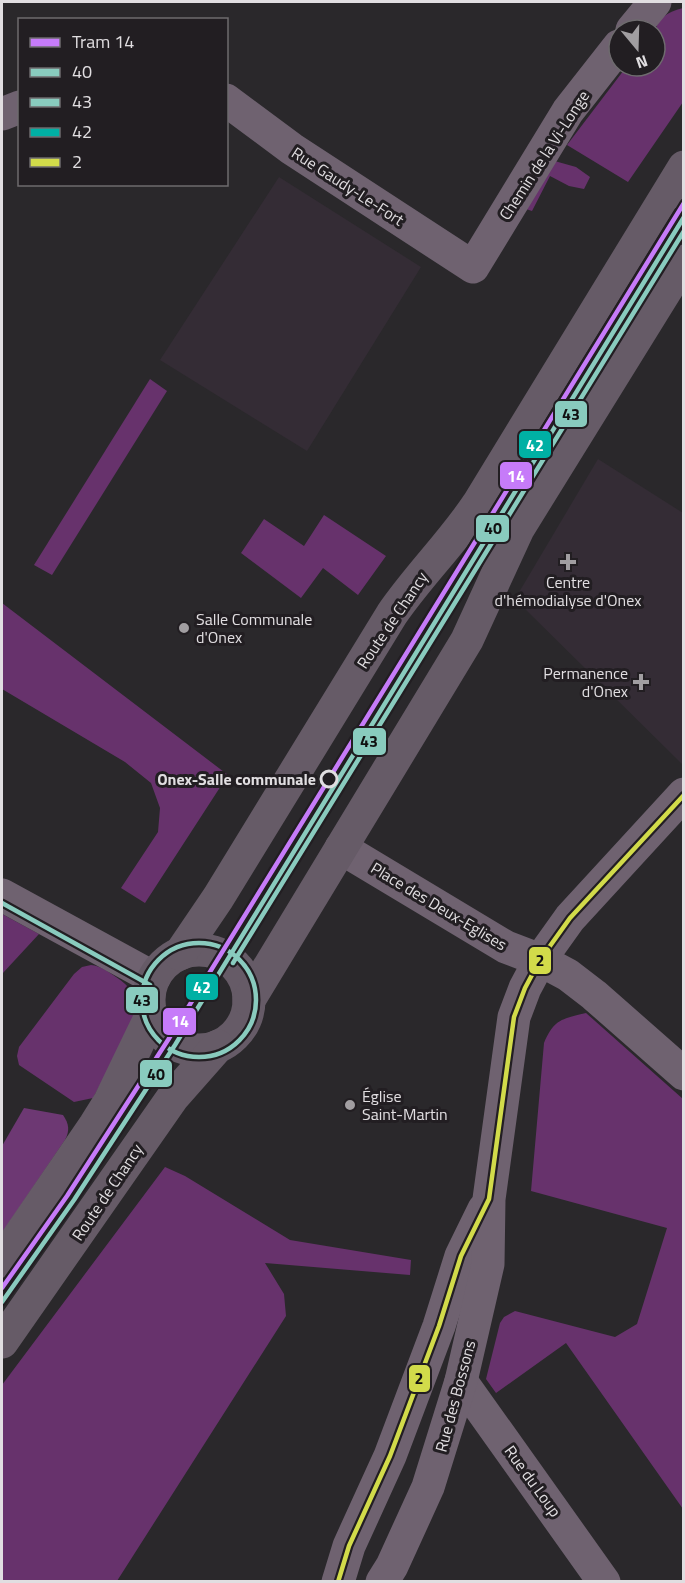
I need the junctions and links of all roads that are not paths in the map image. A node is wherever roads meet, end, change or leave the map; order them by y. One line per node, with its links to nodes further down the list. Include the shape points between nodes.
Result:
1 (607, 61): 5 (street, Chemin de la Vi-Longe, via 568,111)
2 (228, 101): 5 (street, Rue Gaudy-Le-Fort, via 292,149)
3 (684, 167): 9 (main road, Route de Chancy, via 478,504 392,614)
4 (684, 261): 7 (main road, via 518,529 476,625)
5 (473, 267)
6 (684, 794): 10 (street, Rue des Bossons, via 570,918)
7 (341, 848): 10 (street, Place des Deux-Eglises, via 506,947); 12 (main road)
8 (2, 895): 11 (street)
9 (180, 954): 11 (main road, via 169,960); 12 (main road, via 206,951 227,959 241,974)
10 (540, 960): 15 (street, Place des Deux-Eglises, via 594,995); 16 (street, Rue des Bossons, via 514,1017)
11 (154, 978): 13 (main road, via 149,991)
12 (249, 1000): 14 (main road, via 237,1033)
13 (151, 1016): 14 (main road, via 175,1045 194,1050); 17 (main road, via 110,1101)
14 (218, 1046): 18 (main road, Route de Chancy, via 173,1098)
15 (684, 1074)
16 (489, 1199): 19 (street, Rue des Bossons, via 488,1264); 20 (street, Rue des Bossons, via 461,1256 390,1456 349,1546)
17 (2, 1261)
18 (2, 1342)
19 (461, 1382): 21 (street, Rue des Bossons, via 428,1487); 22 (street, Rue du Loup)
20 (338, 1581)
21 (382, 1581)
22 (604, 1581)

